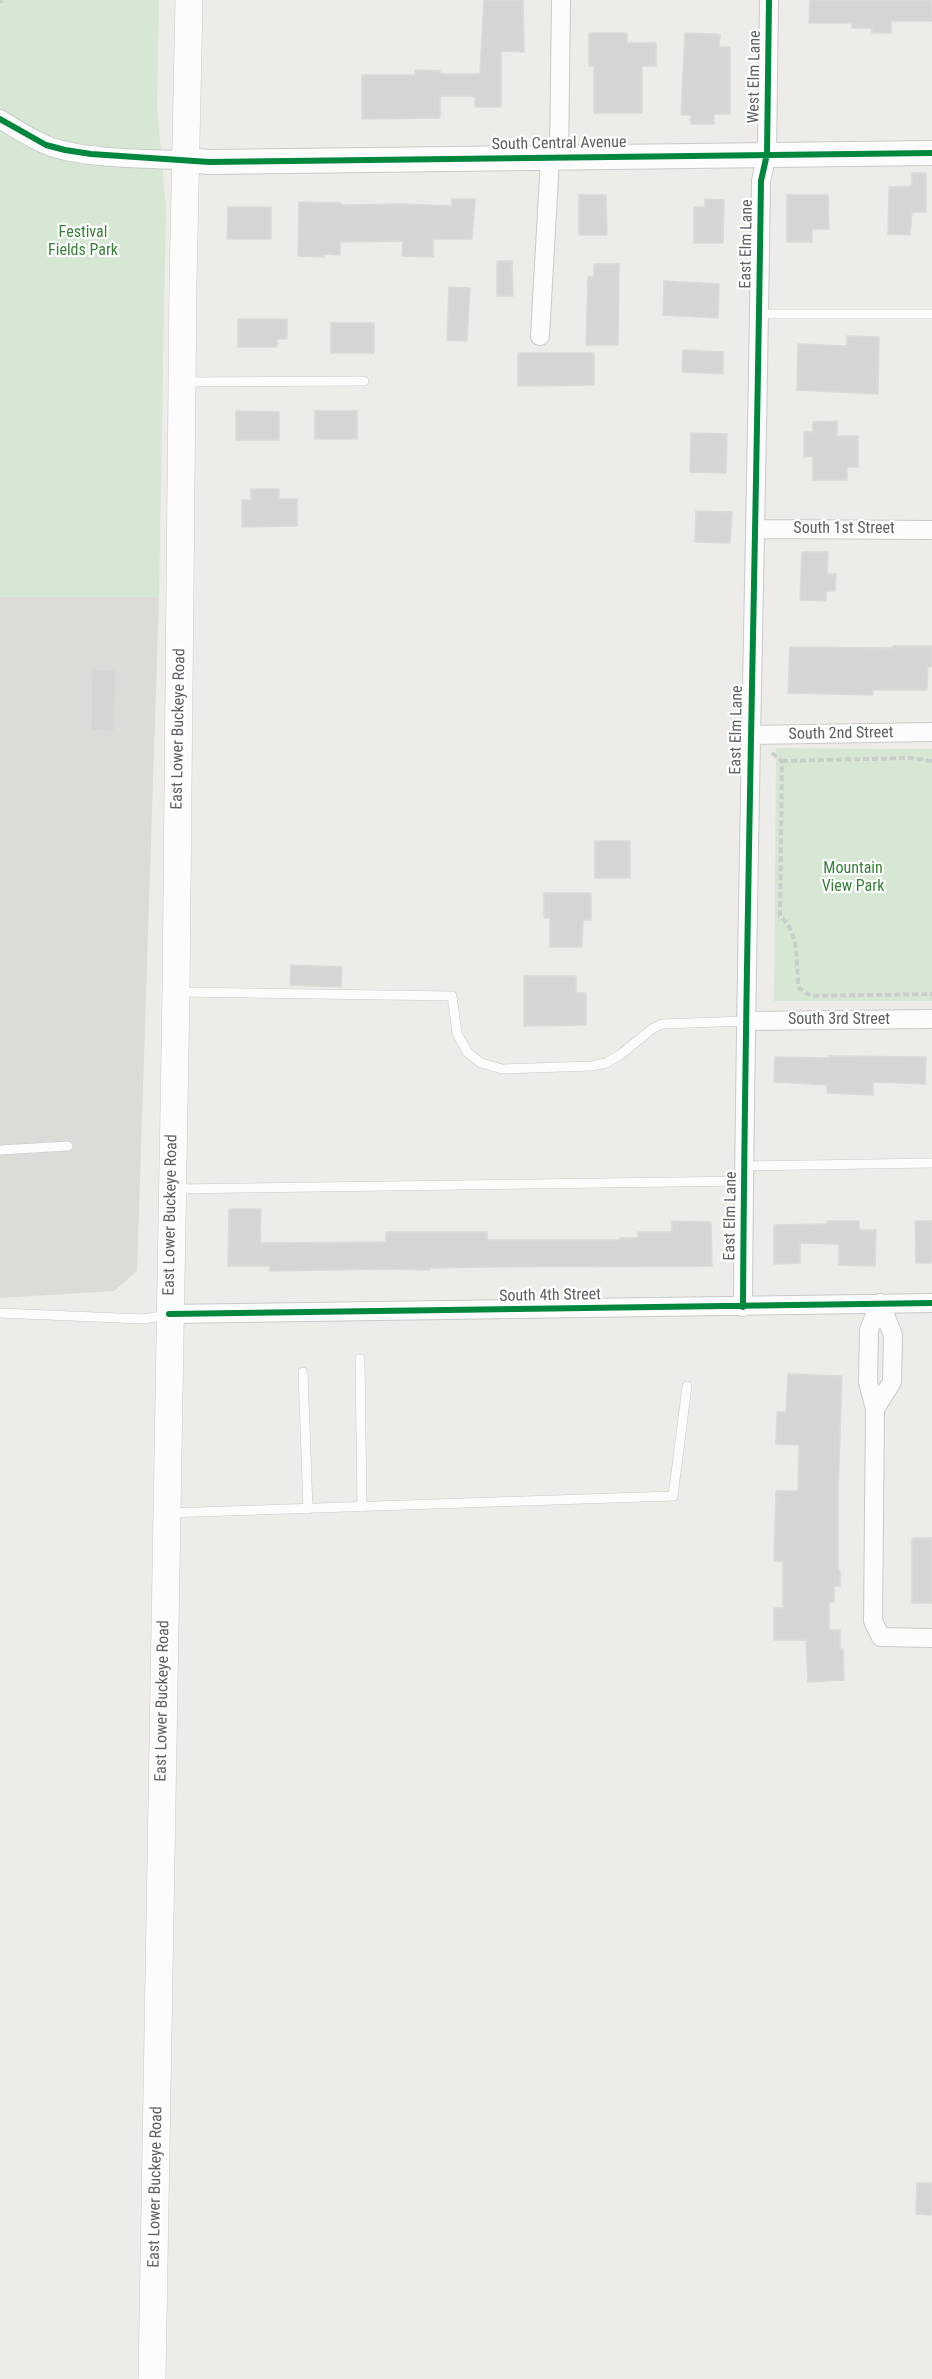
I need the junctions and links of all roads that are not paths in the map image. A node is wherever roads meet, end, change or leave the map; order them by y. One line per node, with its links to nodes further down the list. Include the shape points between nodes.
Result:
1 (189, 0): 8 (main road, East Lower Buckeye Road)
2 (561, 0): 7 (street)
3 (769, 0): 6 (street, West Elm Lane)
4 (0, 119): 8 (street, via 46,145 65,150)
5 (932, 153): 6 (street, South Central Avenue)
6 (767, 154): 7 (street, South Central Avenue); 9 (street, East Elm Lane, via 762,181)
7 (554, 159): 8 (street, South Central Avenue); 11 (street)
8 (186, 160): 13 (main road, East Lower Buckeye Road)
9 (759, 314): 10 (lane); 14 (street, East Elm Lane)
10 (932, 314)
11 (540, 336)
12 (363, 381): 13 (lane)
13 (182, 382): 18 (main road, East Lower Buckeye Road)
14 (757, 529): 15 (street, South 1st Street); 17 (street, East Elm Lane)
15 (932, 530)
16 (932, 732): 17 (street, South 2nd Street)
17 (750, 735): 20 (street, East Elm Lane)
18 (176, 992): 20 (lane, via 452,996 457,1033 467,1052 481,1063 502,1069 592,1066 606,1063 662,1024); 25 (main road, East Lower Buckeye Road)
19 (932, 1019): 20 (street, South 3rd Street)
20 (747, 1021): 24 (street, East Elm Lane)
21 (68, 1146): 22 (lane)
22 (0, 1150)
23 (932, 1163): 24 (lane)
24 (745, 1174): 25 (lane); 28 (street, East Elm Lane)
25 (172, 1189): 30 (main road, East Lower Buckeye Road)
26 (932, 1303): 27 (street, South 4th Street)
27 (879, 1304): 28 (street, South 4th Street); 37 (street, via 869,1330 868,1382 875,1409 873,1621 881,1637)
28 (743, 1307): 30 (street, South 4th Street)
29 (0, 1313): 30 (lane, via 143,1319)
30 (169, 1314): 36 (main road, East Lower Buckeye Road)
31 (360, 1359): 34 (lane)
32 (303, 1372): 35 (lane)
33 (687, 1386): 34 (lane, via 673,1496)
34 (362, 1508): 35 (lane)
35 (308, 1509): 36 (lane)
36 (166, 1513): 38 (main road, East Lower Buckeye Road)
37 (932, 1638)
38 (152, 2379)

